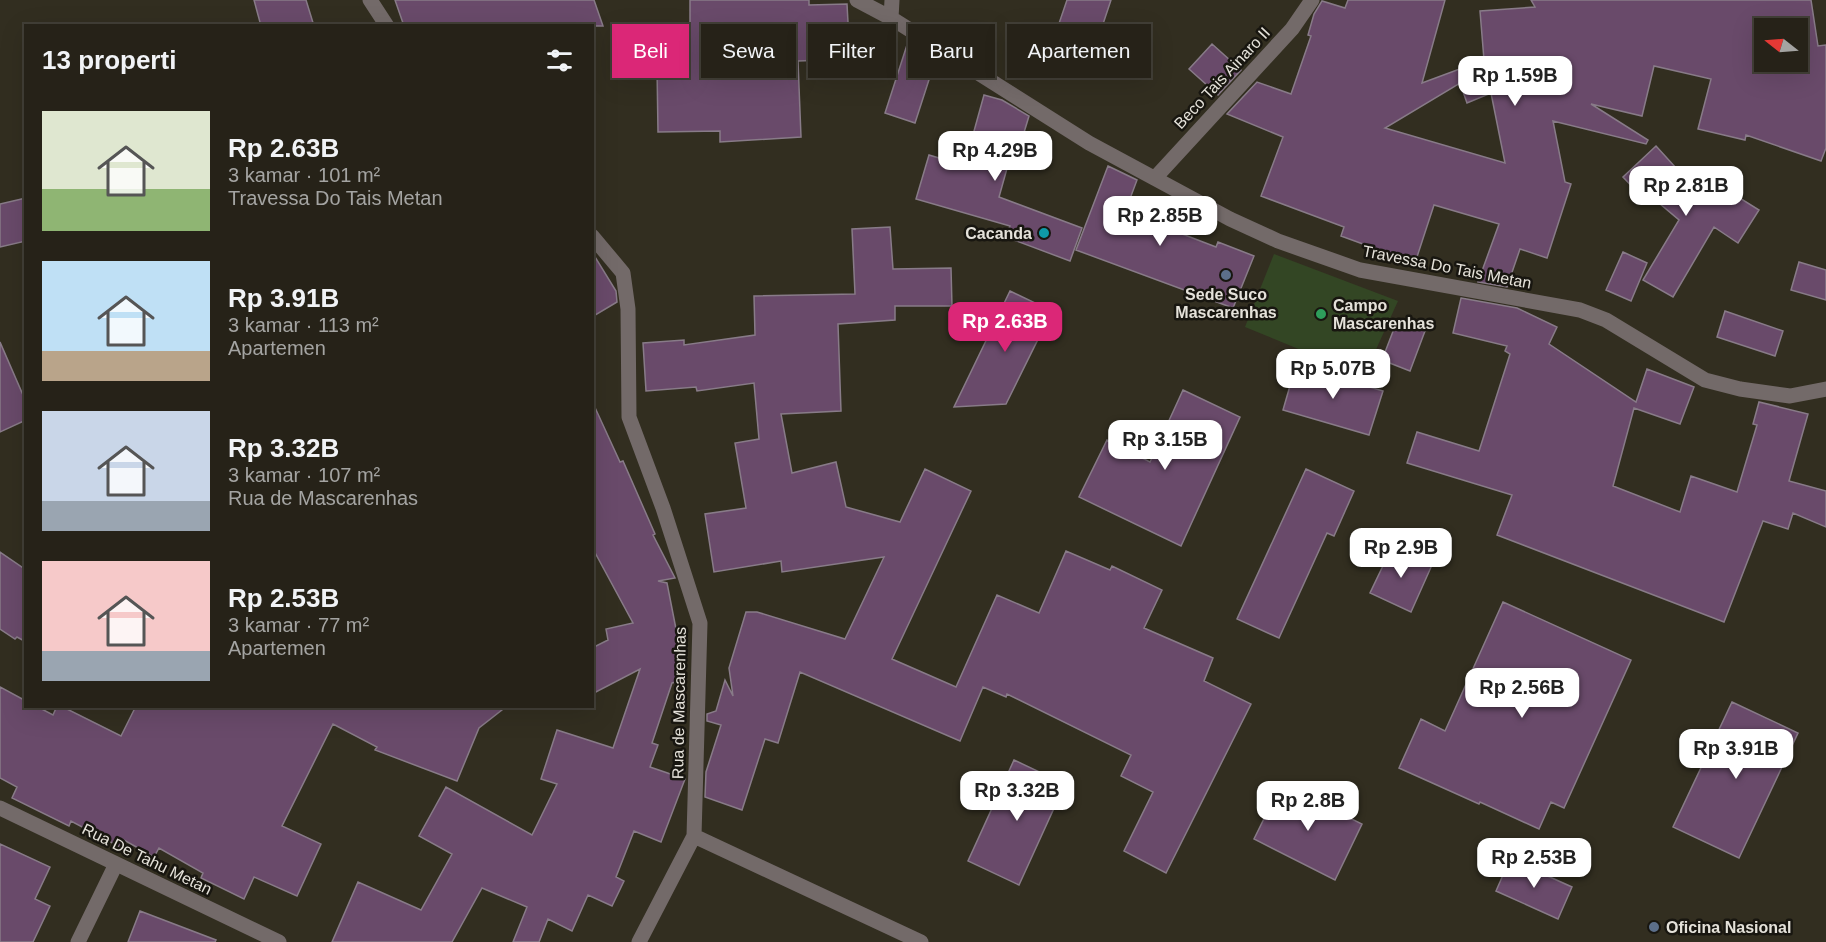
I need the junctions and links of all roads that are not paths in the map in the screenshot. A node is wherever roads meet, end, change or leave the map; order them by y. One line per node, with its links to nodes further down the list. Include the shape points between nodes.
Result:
1 (370, 0): 6 (street)
2 (857, 0): 5 (street, Travessa Do Tais Metan)
3 (892, 0): 5 (street)
4 (1312, 0): 7 (street, Beco Tais Ainaro II, via 1292,29)
5 (891, 18): 7 (street, Travessa Do Tais Metan, via 1089,142)
6 (386, 24)
7 (1155, 178): 9 (street, Travessa Do Tais Metan, via 1278,241 1360,270 1580,310 1606,320 1705,380 1790,396)
8 (594, 238): 11 (street, Rua de Mascarenhas, via 623,273 628,309 629,417 700,623)
9 (1826, 389)
10 (0, 808): 12 (street, Rua De Tahu Metan)
11 (694, 836): 15 (street); 16 (street)
12 (116, 864): 13 (street); 14 (street, Rua De Tahu Metan)
13 (78, 942)
14 (279, 942)
15 (639, 942)
16 (921, 942)

